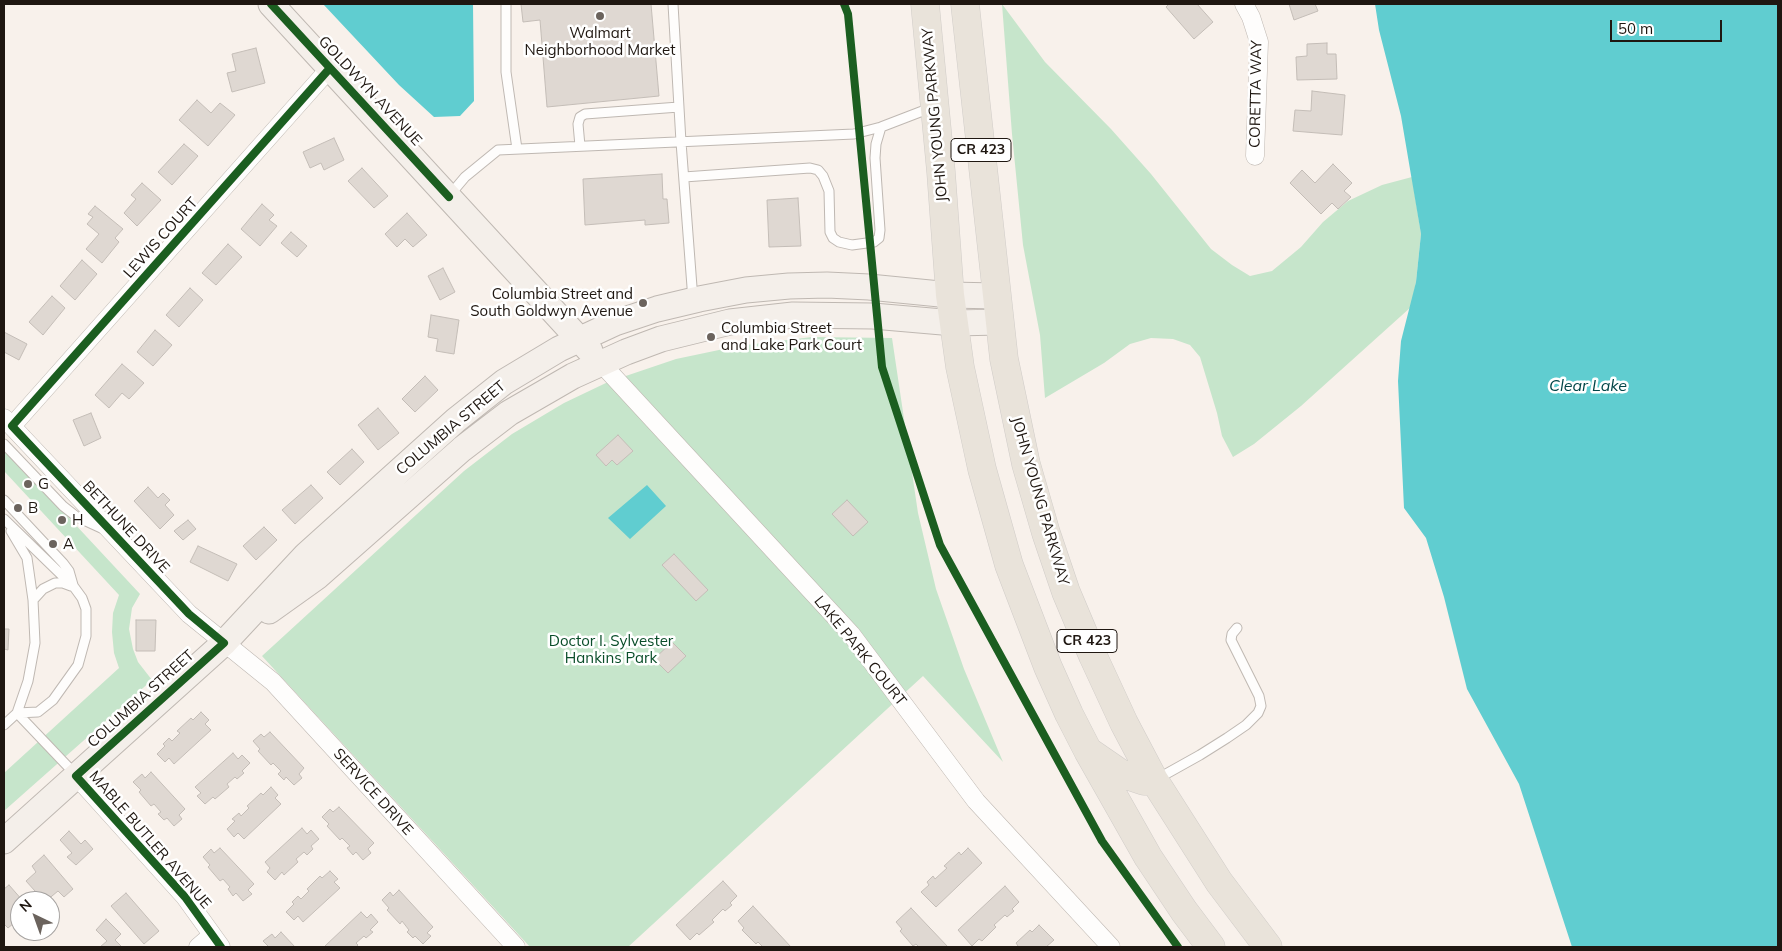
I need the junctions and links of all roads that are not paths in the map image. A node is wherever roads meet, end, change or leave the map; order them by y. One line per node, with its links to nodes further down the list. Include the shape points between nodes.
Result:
1 (272, 4): 7 (street, GOLDWYN AVENUE)
2 (506, 4): 13 (lane, via 506,72)
3 (673, 4): 8 (lane)
4 (925, 4): 9 (main road, JOHN YOUNG PARKWAY / CR 423)
5 (965, 4): 19 (main road, JOHN YOUNG PARKWAY / CR 423)
6 (1244, 4): 14 (street, CORETTA WAY, via 1259,42)
7 (330, 68): 16 (street, GOLDWYN AVENUE); 23 (street, LEWIS COURT)
8 (679, 107): 11 (lane); 12 (lane, via 585,114 578,124)
9 (934, 107): 10 (lane); 17 (main road, JOHN YOUNG PARKWAY / CR 423)
10 (881, 127): 11 (lane, via 854,134); 15 (lane, via 875,158 880,230 879,238 874,242 852,245 833,238 829,191 818,170)
11 (681, 142): 12 (lane); 15 (lane)
12 (580, 146): 13 (lane)
13 (517, 149): 16 (lane, via 498,150 465,177)
14 (1255, 156)
15 (684, 178): 18 (lane)
16 (449, 197): 21 (street, GOLDWYN AVENUE)
17 (950, 295): 18 (street, COLUMBIA STREET, via 827,285 746,290); 19 (street, COLUMBIA STREET); 20 (main road, JOHN YOUNG PARKWAY / CR 423)
18 (693, 300): 21 (street, COLUMBIA STREET, via 615,323)
19 (998, 309): 20 (street, COLUMBIA STREET); 36 (main road, JOHN YOUNG PARKWAY / CR 423, via 1013,406 1046,533 1093,656)
20 (954, 323): 22 (street, COLUMBIA STREET, via 836,315 763,318 693,331); 34 (main road, JOHN YOUNG PARKWAY / CR 423, via 982,470 1009,565 1048,667)
21 (580, 338): 22 (street, GOLDWYN AVENUE); 31 (street, COLUMBIA STREET, via 504,382 456,420 306,555)
22 (600, 362): 31 (street, COLUMBIA STREET, via 540,394 484,431 318,576); 41 (street, LAKE PARK COURT, via 851,634 976,801)
23 (8, 422): 27 (street, BETHUNE DRIVE)
24 (4, 444): 27 (lane, via 63,506 77,517)
25 (4, 500): 28 (lane, via 63,563)
26 (5, 520): 28 (lane); 29 (lane, via 27,558)
27 (115, 535): 31 (street, BETHUNE DRIVE, via 189,614)
28 (74, 587): 29 (lane, via 55,583 43,589); 32 (lane, via 86,609 86,636 78,665 53,700 38,712)
29 (33, 600): 32 (lane, via 35,643 28,682)
30 (1237, 628): 36 (lane, via 1231,640 1259,696 1261,706 1258,713 1227,738)
31 (224, 643): 35 (street, COLUMBIA STREET); 40 (street, SERVICE DRIVE, via 273,682)
32 (17, 713): 33 (lane); 35 (lane)
33 (4, 725)
34 (1088, 751): 36 (main road, via 1120,773 1144,781); 42 (main road, JOHN YOUNG PARKWAY / CR 423, via 1148,857)
35 (76, 776): 37 (street, COLUMBIA STREET); 38 (street, MABLE BUTLER AVENUE, via 185,897)
36 (1154, 780): 43 (main road, JOHN YOUNG PARKWAY / CR 423, via 1219,882)
37 (4, 841)
38 (216, 941): 39 (street)
39 (198, 947)
40 (516, 947)
41 (1111, 947)
42 (1211, 947)
43 (1268, 947)

